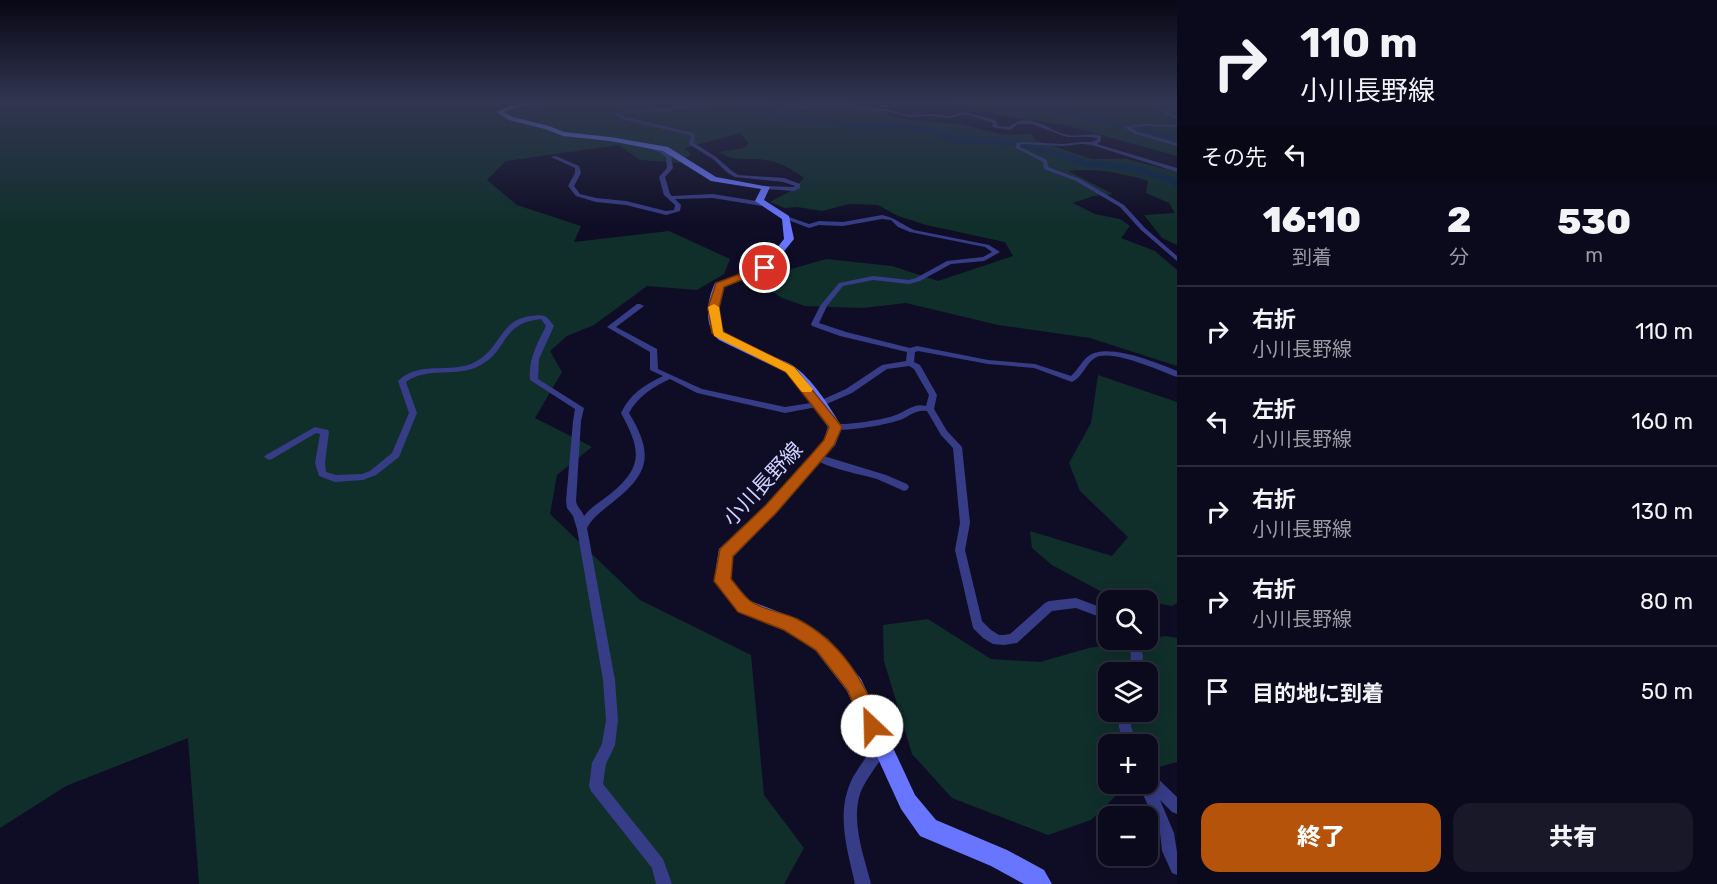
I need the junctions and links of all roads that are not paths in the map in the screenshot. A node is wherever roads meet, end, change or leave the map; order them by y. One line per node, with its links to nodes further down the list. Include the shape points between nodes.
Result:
1 (632, 143): 8 (main road)
2 (691, 143): 11 (street, via 737,176 788,181 798,187)
3 (1021, 143): 15 (street, via 1018,148 1045,161 1046,168 1078,180 1122,206)
4 (1026, 143): 5 (street)
5 (1078, 143)
6 (1085, 143): 7 (street)
7 (1092, 144): 10 (street)
8 (646, 146): 11 (main road, via 670,151 714,178); 12 (street, via 668,156 670,164 662,177)
9 (554, 157): 12 (street, via 577,167 571,186 584,197 666,213 679,208)
10 (1177, 170)
11 (766, 187): 13 (main road, via 760,196)
12 (671, 198): 13 (street, via 713,196)
13 (762, 204): 14 (main road)
14 (786, 218): 17 (street, via 808,226 882,217 893,219 905,229 995,250 995,254 984,259 949,262 909,282 873,278 841,284 815,324); 21 (main road, via 789,239 765,268 719,285 714,308 716,325 724,338 790,370)
15 (1177, 259)
16 (640, 306): 20 (street, via 610,327 654,351 654,370)
17 (911, 351): 18 (street); 19 (street, via 917,348 988,362 1035,366 1072,379 1094,356 1104,353)
18 (910, 363): 21 (street, via 885,367 849,391); 22 (street, via 917,367 933,395)
19 (1177, 374)
20 (670, 376): 21 (street, via 700,391 758,405 785,410); 27 (street, via 642,390 629,404 626,413 640,440 638,473 589,514)
21 (819, 404): 23 (main road)
22 (930, 409): 23 (street, via 919,408 897,418); 28 (street, via 957,447 965,523 960,550 977,624 997,640 1004,640 1013,639 1049,606 1076,603)
23 (836, 427): 25 (main road, 小川長野線)
24 (269, 457): 27 (street, via 320,430 325,432 322,474 335,479 373,473 396,455 413,413 402,381 408,375 419,370 472,367 483,361 514,324 530,316 543,317 550,326 533,365 534,380 580,408 571,489 572,508)
25 (817, 457): 26 (street, via 840,467 888,478); 29 (main road, 小川長野線, via 725,554 722,581 744,606 790,624 822,645 854,685)
26 (904, 487)
27 (582, 529): 34 (street, via 609,680 612,720 608,745 598,763 596,786 658,864)
28 (1098, 611)
29 (881, 746): 35 (street, via 854,793 851,808 851,831); 36 (main road, 小川長野線, via 908,802 928,828 999,858)
30 (1158, 789): 32 (street)
31 (1150, 794): 33 (street)
32 (1177, 807)
33 (1177, 868)
34 (664, 884)
35 (862, 884)
36 (1041, 884)

